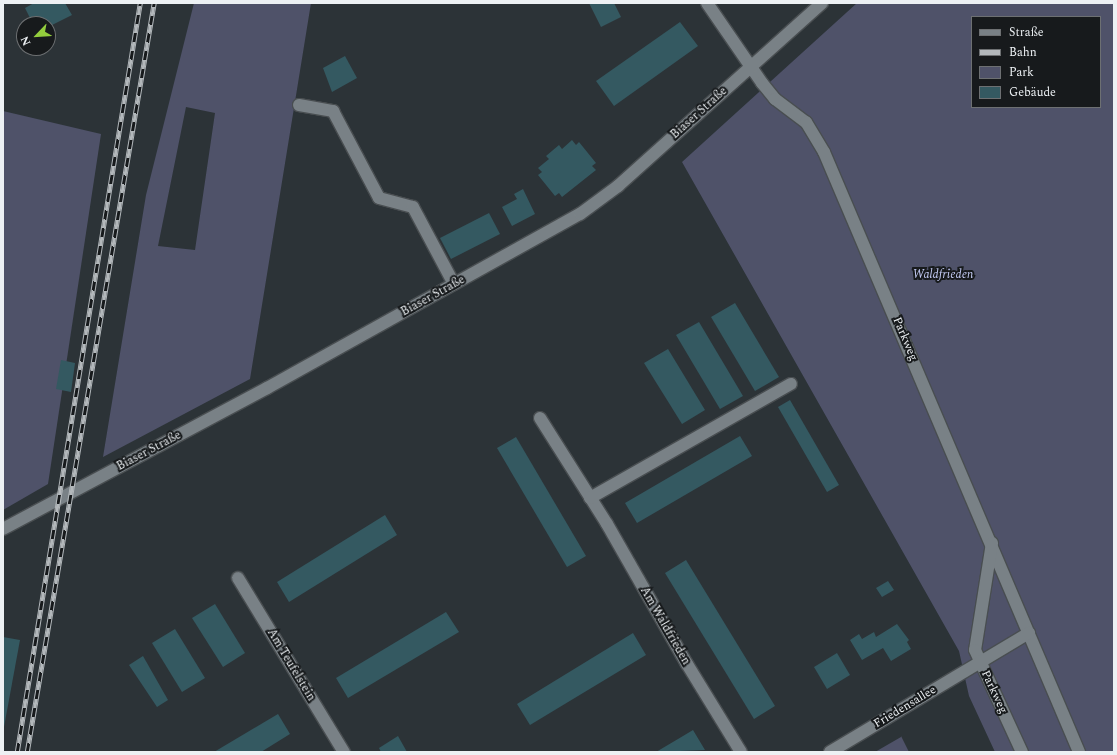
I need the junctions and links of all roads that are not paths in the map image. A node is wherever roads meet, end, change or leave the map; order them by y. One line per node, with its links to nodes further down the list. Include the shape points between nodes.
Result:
1 (707, 3): 3 (street, Parkweg)
2 (822, 3): 3 (street, Biaser Straße)
3 (750, 67): 5 (street, Biaser Straße, via 597,203); 10 (street, Parkweg, via 772,96 806,122 824,152)
4 (299, 105): 5 (street, via 333,111 379,198 414,207)
5 (454, 284): 9 (street, Biaser Straße, via 267,388)
6 (791, 384): 8 (street)
7 (540, 418): 8 (street, Am Waldfrieden)
8 (590, 498): 15 (street, Am Waldfrieden)
9 (3, 529)
10 (992, 543): 12 (street, Parkweg); 13 (street, via 975,650)
11 (238, 578): 14 (street, Am Teufelstein)
12 (1029, 633): 13 (street, Parkweg); 18 (street, Parkweg)
13 (980, 662): 16 (street, Friedensallee); 17 (street, Parkweg)
14 (344, 752)
15 (741, 752)
16 (830, 752)
17 (1022, 752)
18 (1079, 752)

